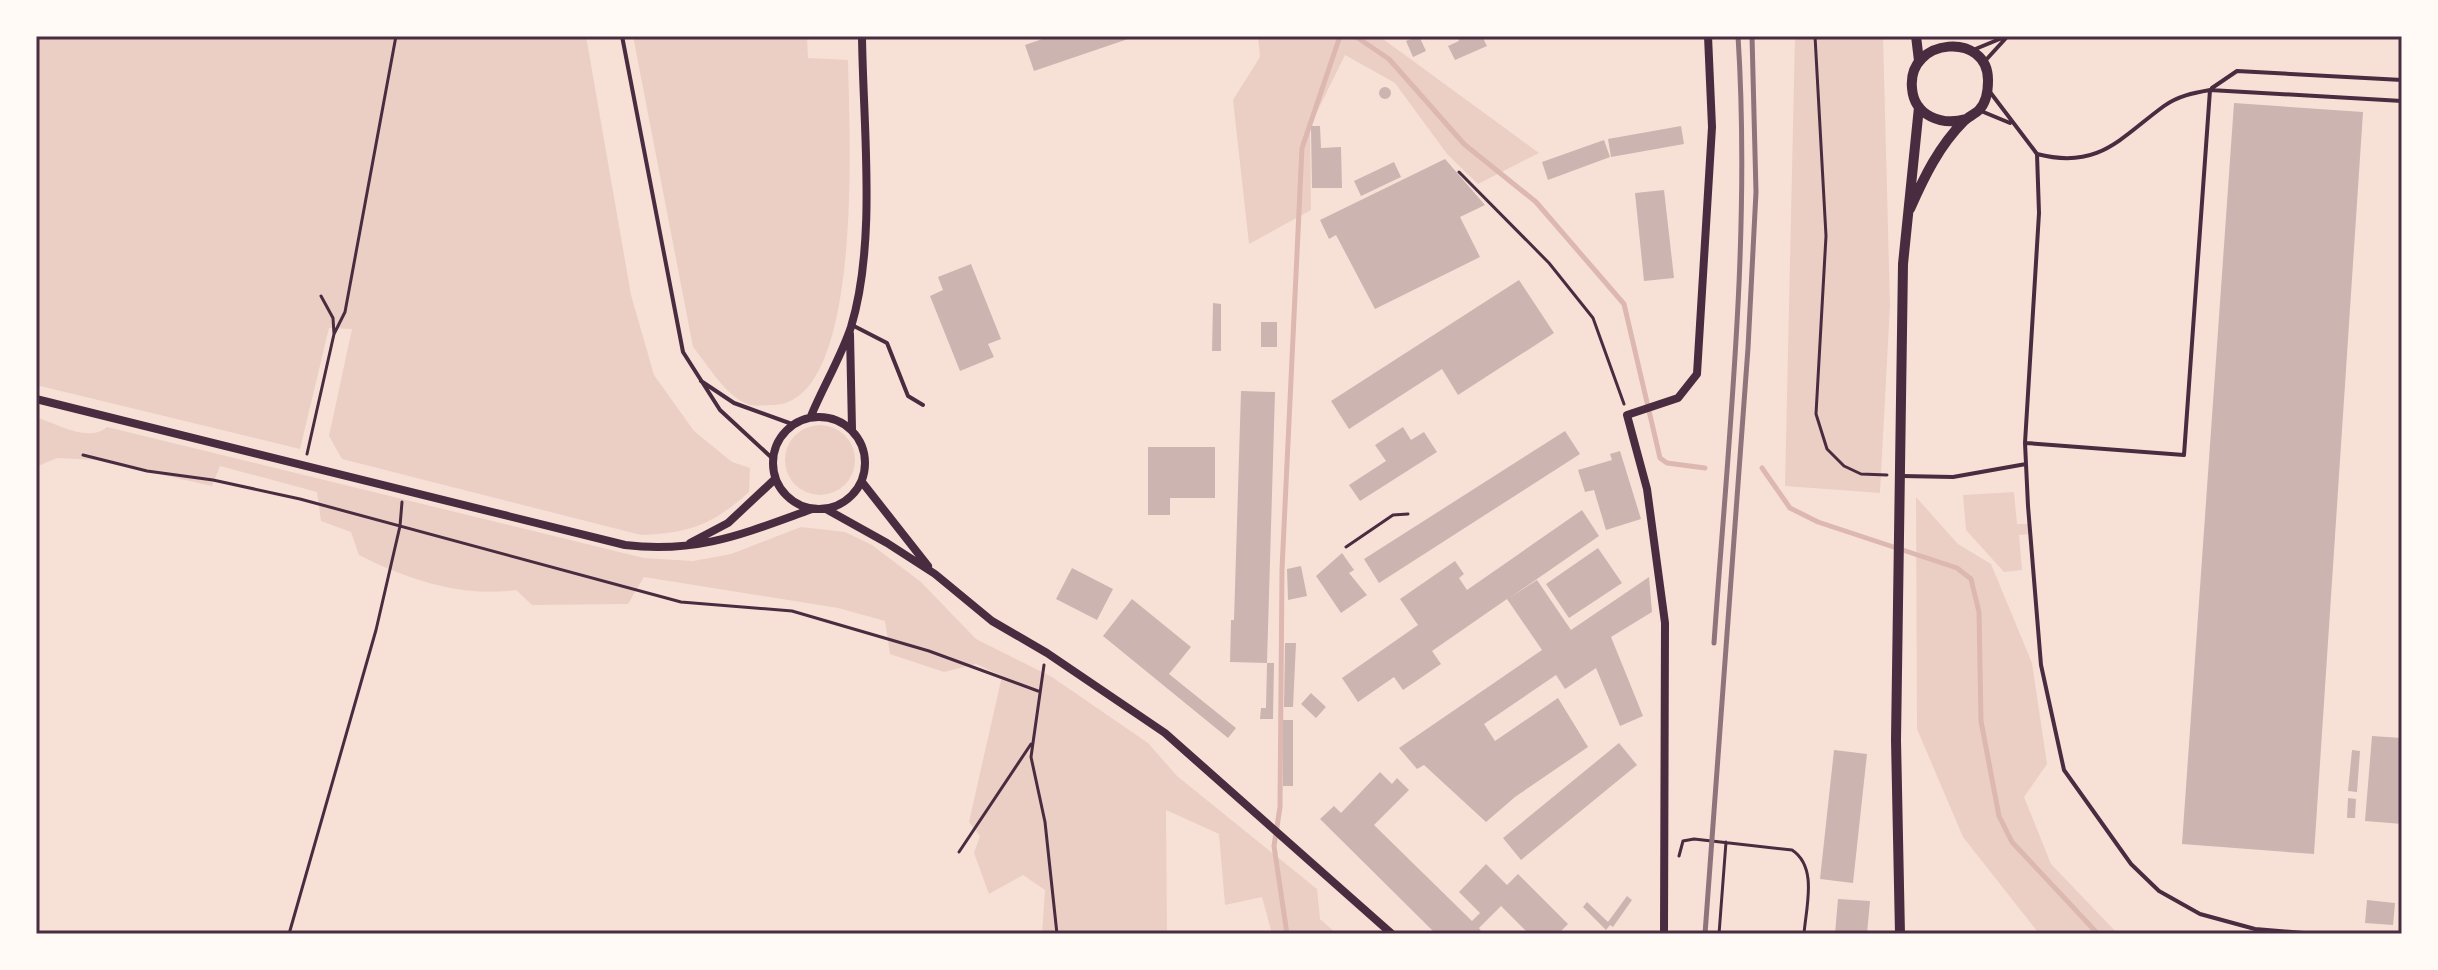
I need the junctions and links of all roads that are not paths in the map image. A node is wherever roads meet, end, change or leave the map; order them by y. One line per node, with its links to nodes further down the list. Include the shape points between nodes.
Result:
1 (622, 36): 21 (lane, via 683,352)
2 (862, 36): 20 (street, via 866,235)
3 (1708, 36): 37 (street, via 1712,127 1697,374 1687,391 1668,404 1627,415 1647,489 1665,623)
4 (1916, 36): 8 (street)
5 (1955, 36): 7 (street)
6 (2008, 36): 7 (lane); 9 (lane)
7 (1967, 49): 8 (street, via 1938,47); 9 (street)
8 (1919, 61): 14 (street, via 1911,84)
9 (1983, 63): 11 (street)
10 (2402, 80): 12 (lane, via 2237,71)
11 (1988, 88): 15 (street); 17 (lane)
12 (2210, 90): 13 (lane); 18 (lane, via 2164,106 2110,148 2057,159); 27 (lane, via 2184,455)
13 (2402, 101)
14 (1919, 107): 16 (street, via 1945,122); 19 (street)
15 (1979, 110): 16 (street); 17 (lane)
16 (1966, 119): 19 (street, via 1928,168)
17 (2011, 123): 18 (lane)
18 (2037, 154): 27 (lane, via 2039,213)
19 (1906, 218): 30 (street)
20 (850, 328): 23 (lane, via 887,343 908,396); 24 (street); 26 (street)
21 (699, 379): 25 (lane, via 734,403); 28 (lane, via 720,410)
22 (36, 399): 35 (street, via 625,545)
23 (923, 405)
24 (811, 416): 25 (street); 26 (street, via 829,417)
25 (792, 424): 28 (street)
26 (852, 429): 32 (street, via 865,451)
27 (2025, 443): 29 (lane)
28 (772, 458): 31 (street)
29 (2026, 464): 30 (lane, via 1953,477); 40 (lane, via 2041,665 2064,770 2131,864 2159,891 2200,914 2255,929)
30 (1900, 476): 39 (street)
31 (775, 479): 33 (street, via 785,496); 35 (street, via 728,523)
32 (862, 482): 34 (street, via 851,497); 36 (street)
33 (812, 509): 34 (street); 35 (street, via 735,537)
34 (826, 509): 36 (street)
35 (679, 549)
36 (935, 574): 38 (street, via 992,621 1165,733)
37 (1664, 932)
38 (1392, 934)
39 (1900, 934)
40 (2316, 934)

